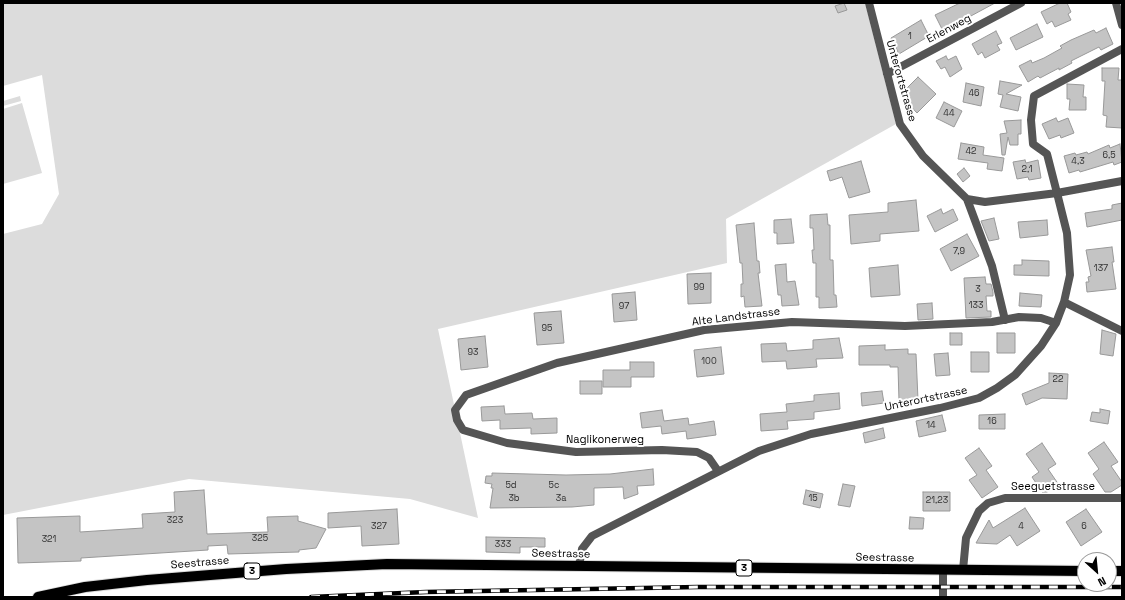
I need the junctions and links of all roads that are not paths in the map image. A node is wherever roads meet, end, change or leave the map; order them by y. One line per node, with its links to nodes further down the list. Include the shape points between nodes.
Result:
1 (869, 3): 6 (street, Unterortstrasse)
2 (1021, 3): 6 (street, Erlenweg)
3 (1116, 3): 4 (street)
4 (1122, 25)
5 (1122, 49): 8 (street, Unterortstrasse, via 1034,96 1031,120 1033,144 1047,154)
6 (887, 74): 9 (street, Unterortstrasse, via 900,124 922,156)
7 (1122, 180): 8 (street)
8 (1057, 193): 9 (street, via 985,202); 10 (street, Unterortstrasse, via 1067,233 1070,275)
9 (967, 199): 11 (street, via 992,266)
10 (1064, 302): 12 (street, Unterortstrasse); 13 (street)
11 (1005, 320): 12 (street, Alte Landstrasse, via 1019,317 1042,318); 14 (street, Alte Landstrasse, via 905,326 792,322 704,330 557,363 466,394 455,410)
12 (1056, 323): 15 (street, Unterortstrasse, via 1041,346 1015,375 979,398 811,434 759,451)
13 (1122, 331)
14 (463, 430): 15 (street, Naglikonerweg, via 507,443 576,452 697,452 709,458)
15 (718, 471): 17 (street, Unterortstrasse, via 592,536 582,549)
16 (1122, 498): 18 (street, Seeguetstrasse, via 1004,498 988,503 979,511 966,538)
17 (579, 566): 19 (main road, Seestrasse / 3); 21 (main road, Seestrasse / 3, via 387,564 286,568 85,587)
18 (963, 570): 19 (main road, Seestrasse / 3); 20 (main road, Seestrasse / 3)
19 (943, 571): 22 (street)
20 (1077, 571)
21 (38, 597)
22 (943, 597)

